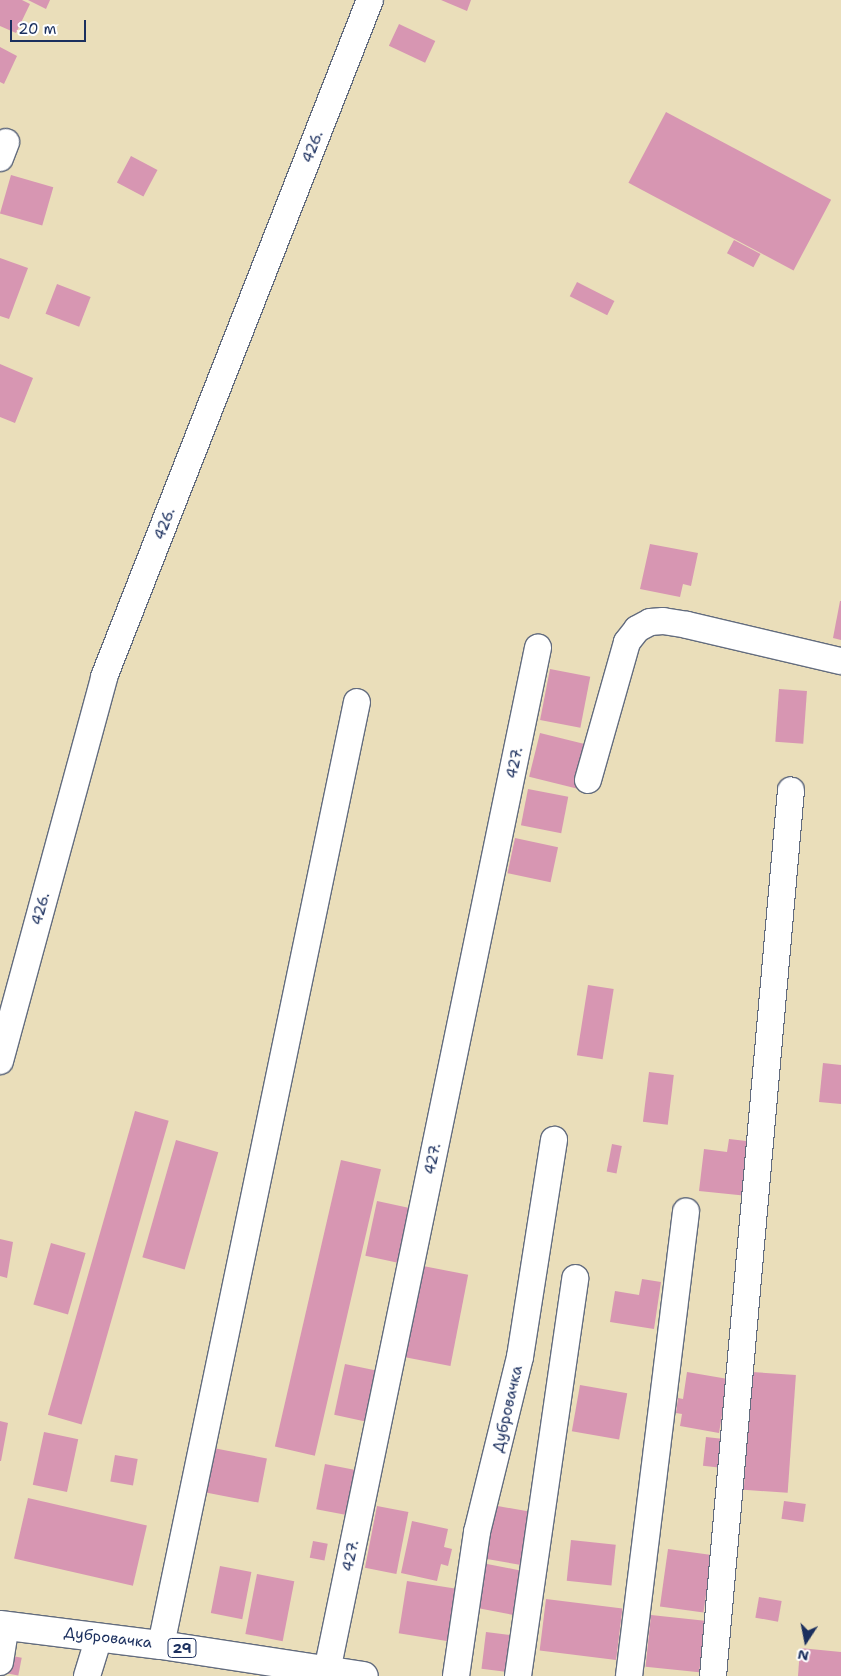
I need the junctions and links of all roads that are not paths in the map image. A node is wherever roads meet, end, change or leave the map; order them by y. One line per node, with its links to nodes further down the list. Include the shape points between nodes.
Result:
1 (370, 0): 7 (street, 426., via 104,677)
2 (538, 648): 15 (street, 427.)
3 (841, 662): 5 (street, via 687,625 650,622 636,629 627,642)
4 (357, 702): 13 (street)
5 (588, 780)
6 (791, 790): 21 (street)
7 (0, 1060)
8 (554, 1140): 18 (street, Дубровачка, via 520,1357 477,1532)
9 (686, 1211): 20 (street)
10 (575, 1278): 19 (street)
11 (3, 1625): 12 (main road, Дубровачка / 29); 14 (street)
12 (99, 1637): 13 (main road, Дубровачка / 29); 16 (street)
13 (161, 1645): 15 (main road, Дубровачка / 29)
14 (0, 1662)
15 (327, 1671): 17 (main road, Дубровачка / 29)
16 (87, 1676)
17 (364, 1676)
18 (456, 1676)
19 (518, 1676)
20 (629, 1676)
21 (713, 1676)

